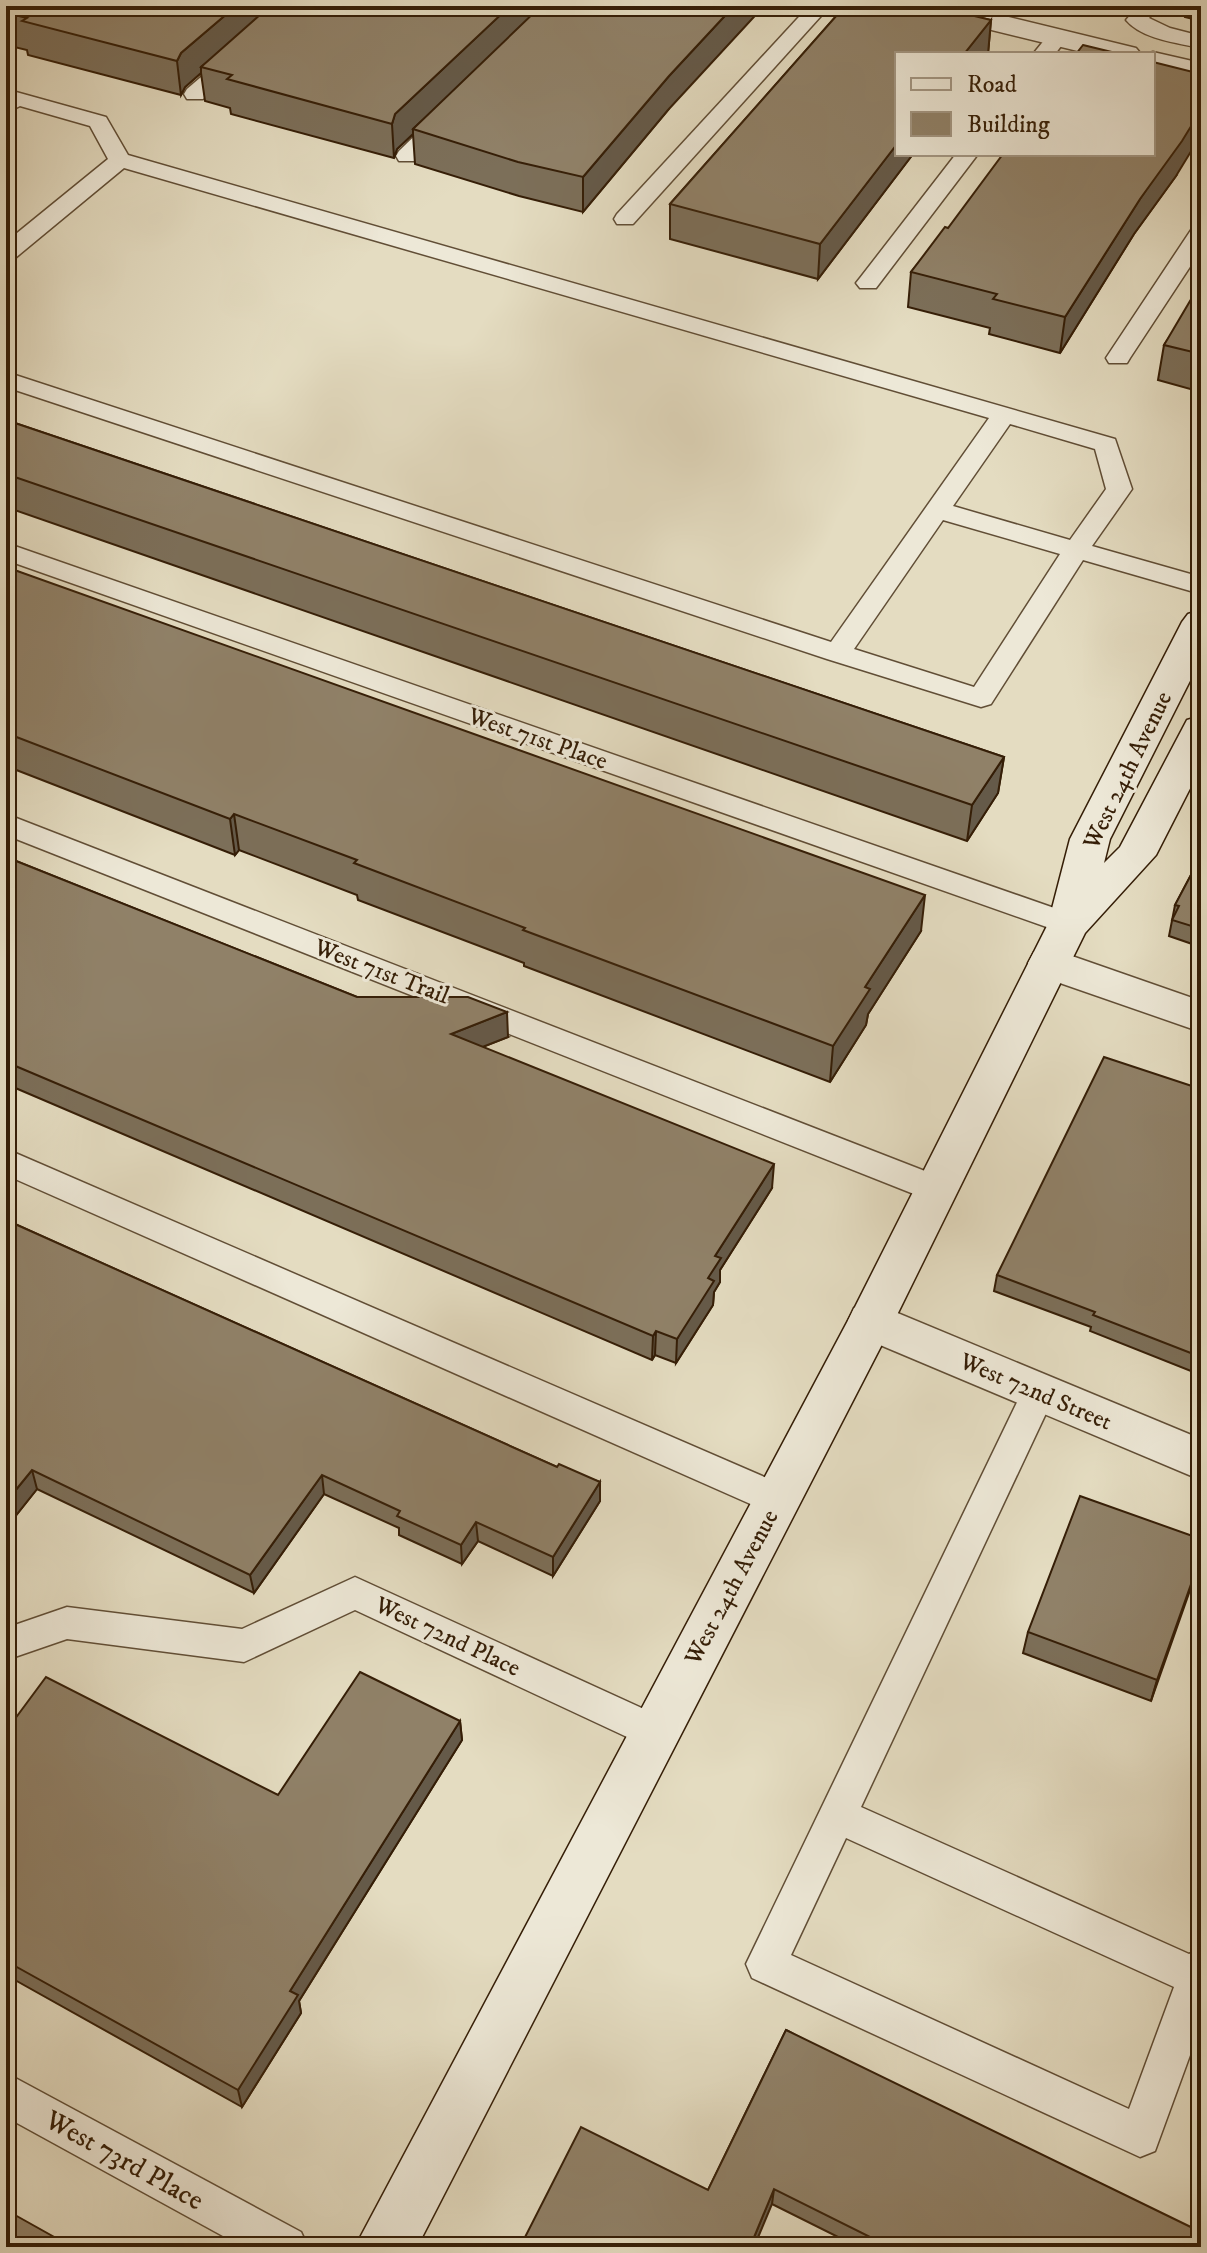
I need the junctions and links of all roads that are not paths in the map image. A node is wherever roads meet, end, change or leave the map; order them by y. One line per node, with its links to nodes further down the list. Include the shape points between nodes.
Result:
1 (296, 6): 10 (lane)
2 (820, 6): 16 (lane)
3 (928, 6): 6 (street)
4 (1149, 6): 5 (lane, via 1136,20)
5 (1201, 42)
6 (1051, 46): 7 (street)
7 (1107, 52)
8 (1155, 61): 9 (street)
9 (1201, 72)
10 (195, 94)
11 (462, 102): 13 (lane)
12 (6, 106): 15 (lane, via 16,98 98,122)
13 (407, 156)
14 (965, 156): 19 (lane)
15 (120, 160): 18 (lane); 22 (lane)
16 (625, 219)
17 (1201, 232): 20 (lane)
18 (6, 254)
19 (868, 283)
20 (1118, 358)
21 (6, 379): 28 (lane)
22 (1004, 415): 23 (lane); 24 (lane, via 1106,444 1119,489)
23 (937, 510): 24 (lane); 28 (lane)
24 (1076, 550): 26 (lane); 28 (lane, via 981,698)
25 (6, 551): 32 (lane, West 71st Place)
26 (1201, 586)
27 (1201, 622): 29 (street, West 24th Avenue)
28 (837, 653)
29 (1189, 672): 32 (street, West 24th Avenue, via 1090,839)
30 (1201, 729): 32 (street, West 24th Avenue, via 1136,855)
31 (6, 824): 35 (lane, West 71st Trail)
32 (1059, 944): 33 (street, West 71st Place); 35 (street, West 24th Avenue)
33 (1201, 1017)
34 (6, 1161): 39 (lane)
35 (936, 1189): 36 (street, West 24th Avenue)
36 (871, 1321): 37 (street, West 72nd Street); 39 (street, West 24th Avenue)
37 (1039, 1392): 38 (street, West 72nd Street); 42 (lane)
38 (1201, 1460)
39 (777, 1499): 41 (street, West 24th Avenue)
40 (6, 1644): 41 (lane, West 72nd Place, via 67,1623 244,1646 355,1593)
41 (655, 1732): 46 (street, West 24th Avenue)
42 (837, 1815): 43 (lane); 43 (lane, via 766,1964 1140,2136)
43 (1199, 1973)
44 (6, 2094): 45 (lane, West 73rd Place)
45 (286, 2247)
46 (385, 2247)

